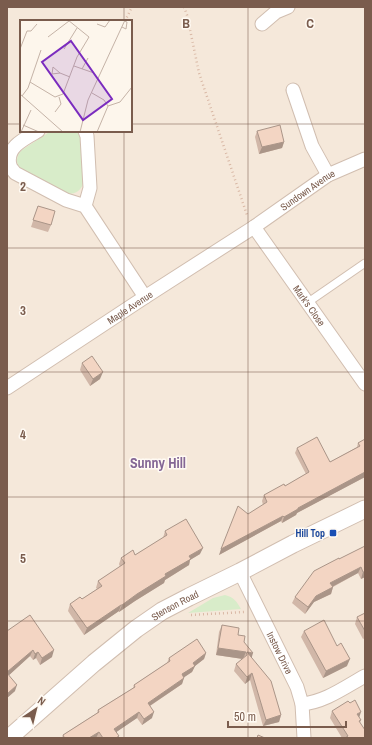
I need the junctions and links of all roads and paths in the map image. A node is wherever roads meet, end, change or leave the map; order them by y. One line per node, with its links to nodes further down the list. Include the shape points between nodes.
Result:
1 (132, 7): 5 (path)
2 (184, 7): 13 (path, via 198,72 247,215)
3 (288, 7): 4 (street)
4 (275, 10): 6 (street)
5 (126, 20)
6 (262, 24)
7 (293, 90): 11 (street, via 312,146)
8 (36, 132): 12 (street, via 16,144 12,150 10,165 15,173 66,200)
9 (85, 132): 12 (street, via 90,188)
10 (365, 159): 11 (street, Sundown Avenue)
11 (328, 175): 13 (street, Sundown Avenue)
12 (85, 206): 15 (street)
13 (254, 227): 15 (street, Maple Avenue); 16 (street, Mark's Close)
14 (365, 263): 16 (lane)
15 (145, 297): 18 (street, Maple Avenue)
16 (307, 303): 17 (street, Mark's Close)
17 (365, 384)
18 (7, 388)
19 (365, 509): 20 (street, Stenson Road)
20 (240, 572): 21 (street, Instow Drive); 25 (street, Stenson Road, via 162,611 136,629)
21 (259, 611): 22 (path); 24 (street, Instow Drive, via 297,688)
22 (189, 615)
23 (365, 676): 24 (street, via 331,696 310,704)
24 (302, 704): 26 (street, Instow Drive)
25 (9, 738)
26 (304, 738)

